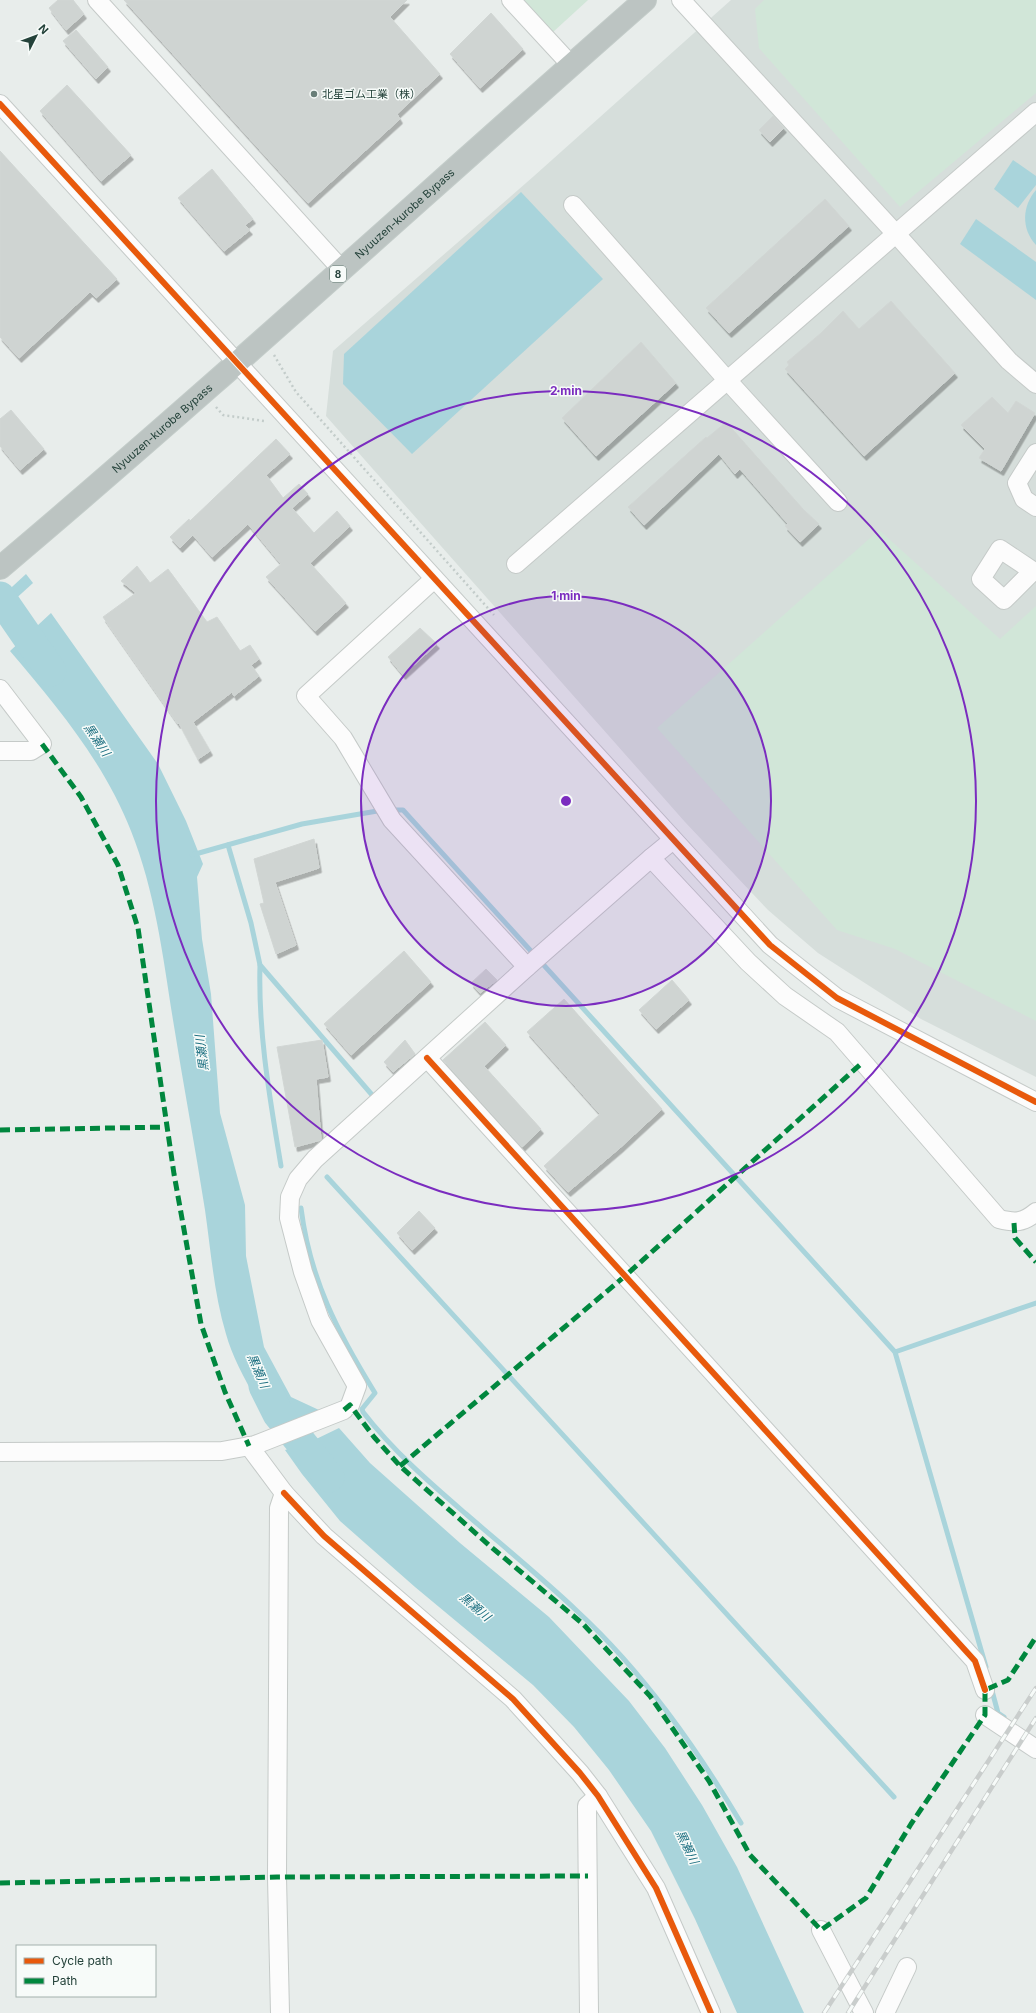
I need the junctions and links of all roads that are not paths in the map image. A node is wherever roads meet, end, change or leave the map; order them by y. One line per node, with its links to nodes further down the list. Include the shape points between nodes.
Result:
1 (97, 0): 10 (street)
2 (511, 0): 5 (street)
3 (645, 0): 5 (highway, Nyuuzen-kurobe Bypass / 8)
4 (681, 0): 9 (street)
5 (570, 66): 10 (highway, Nyuuzen-kurobe Bypass / 8)
6 (0, 104): 11 (street)
7 (1036, 112): 9 (street)
8 (573, 204): 12 (street)
9 (897, 235): 12 (street); 13 (street, via 1009,361)
10 (342, 270): 11 (highway, Nyuuzen-kurobe Bypass / 8)
11 (237, 363): 18 (highway, Nyuuzen-kurobe Bypass / 8, via 82,500); 19 (street)
12 (728, 381): 15 (street); 17 (street)
13 (1036, 384)
14 (1036, 453): 16 (street, via 1016,483 1024,499)
15 (838, 502)
16 (1036, 507)
17 (516, 564)
18 (0, 568)
19 (434, 579): 22 (street); 24 (street, via 306,696 343,738 392,820)
20 (0, 689): 21 (street, via 42,744 31,751)
21 (0, 752)
22 (673, 840): 23 (street); 26 (street, via 770,945 837,998)
23 (651, 858): 24 (street); 27 (street, via 748,962 786,996 837,1032 999,1219 1014,1223 1027,1220)
24 (527, 967): 25 (street)
25 (427, 1058): 28 (street, via 315,1159 298,1179 290,1197 289,1218 303,1272 320,1320 357,1386 347,1408); 31 (street, via 975,1662)
26 (1036, 1102)
27 (1036, 1212)
28 (252, 1445): 29 (street, via 222,1451); 30 (street)
29 (0, 1452)
30 (284, 1493): 34 (street, via 324,1536 513,1699); 37 (street, via 279,1508 277,1877)
31 (985, 1690)
32 (985, 1715): 33 (street)
33 (1036, 1749)
34 (598, 1796): 38 (street, via 587,1806); 39 (street, via 656,1888)
35 (821, 1930): 40 (street)
36 (907, 1967): 41 (street)
37 (280, 2013)
38 (589, 2013)
39 (711, 2013)
40 (864, 2013)
41 (885, 2013)

